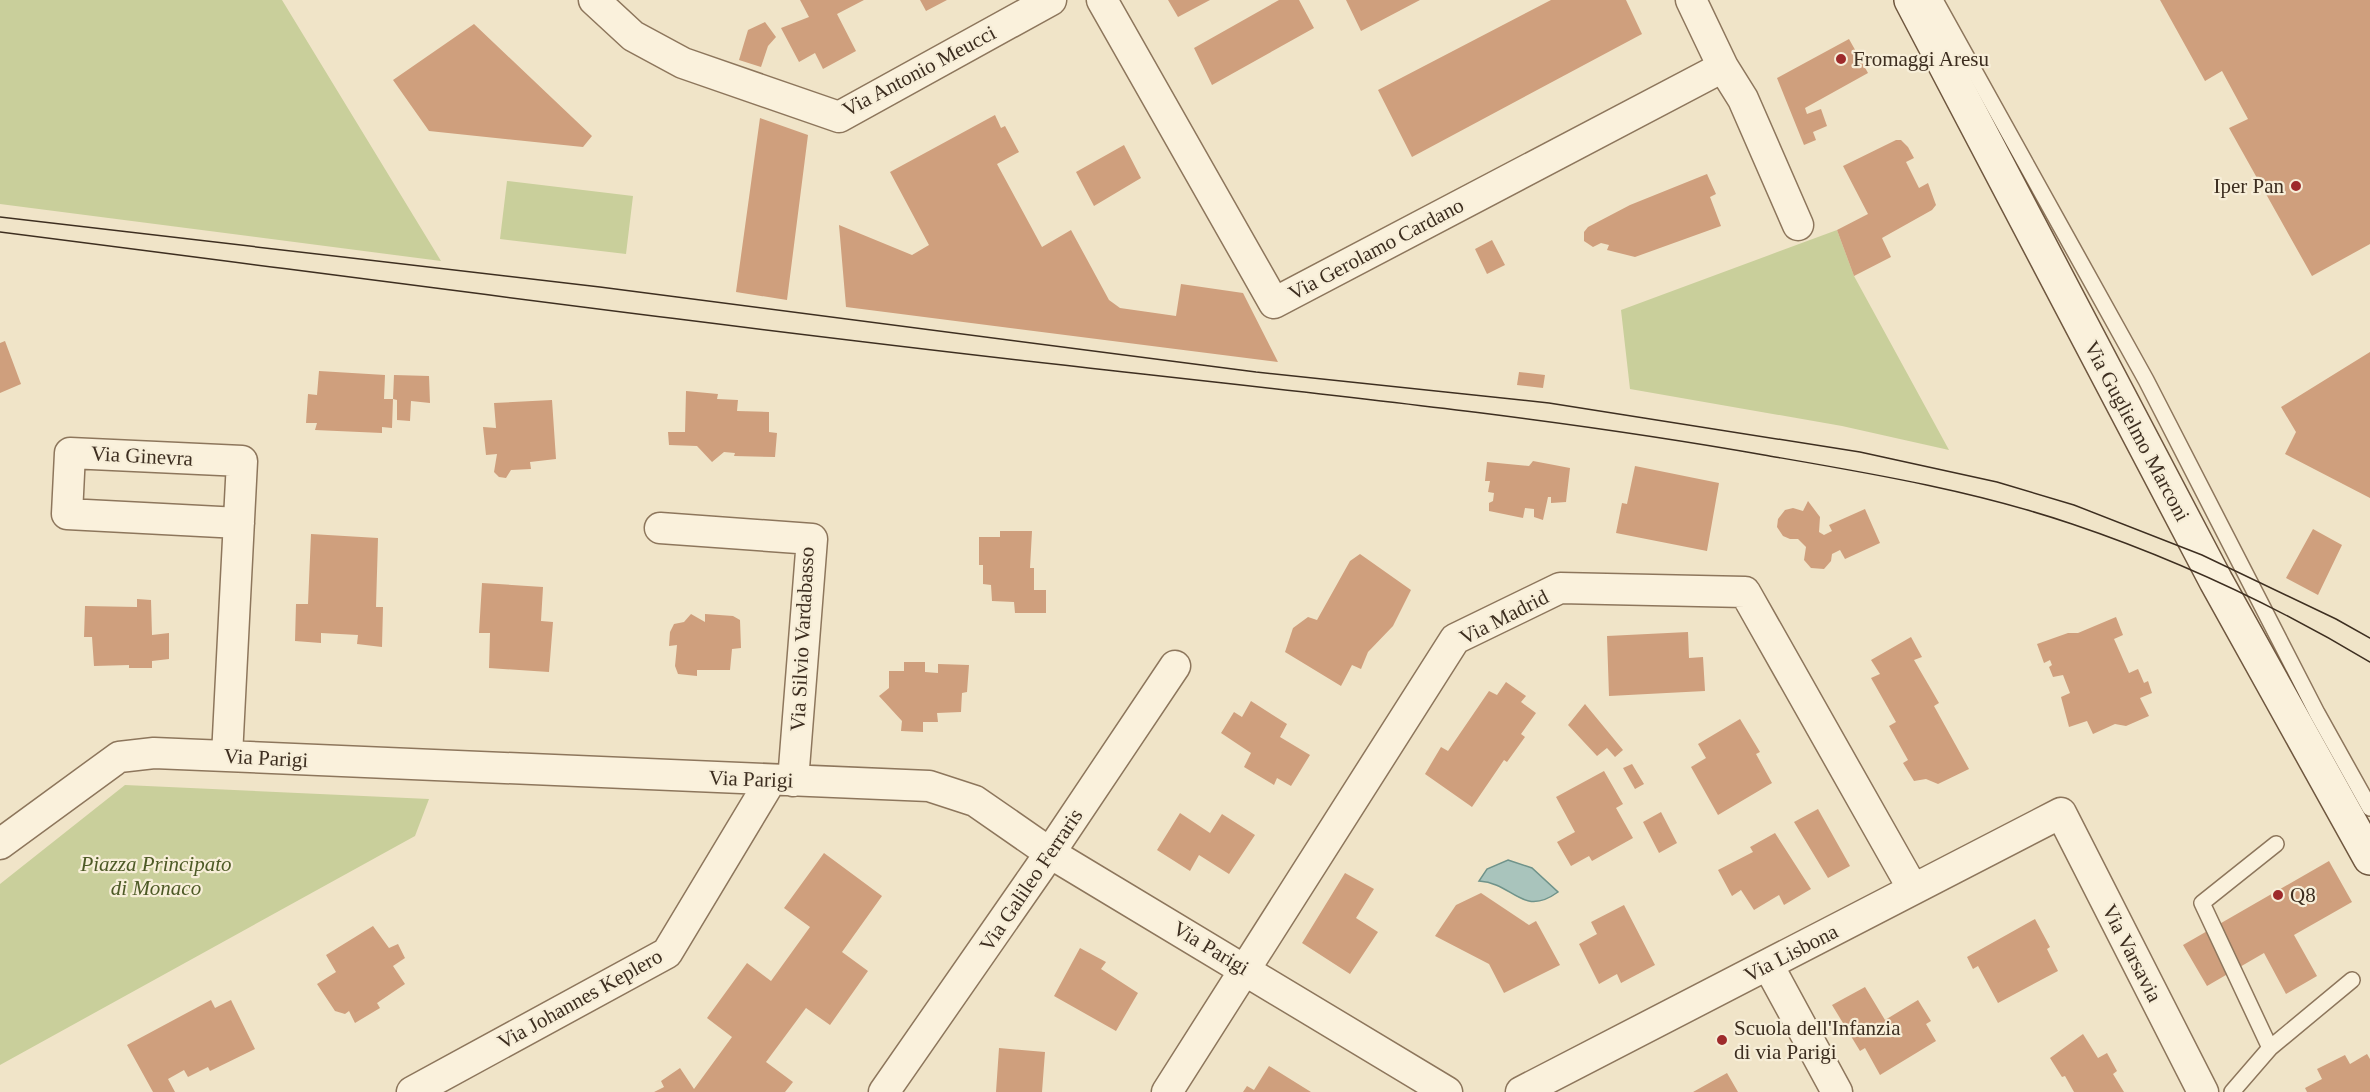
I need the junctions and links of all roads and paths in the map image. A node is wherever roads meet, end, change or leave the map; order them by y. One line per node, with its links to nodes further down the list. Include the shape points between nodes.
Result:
1 (594, 0): 2 (street, Via Antonio Meucci, via 633,36 683,63 839,117)
2 (1051, 0)
3 (1102, 0): 7 (street, Via Gerolamo Cardano, via 1274,303)
4 (1691, 0): 7 (street)
5 (1911, 0): 19 (main road, Via Guglielmo Marconi, via 2216,581)
6 (1935, 0): 14 (lane, via 2145,380)
7 (1722, 67): 8 (street, via 1743,99)
8 (1798, 225)
9 (239, 523): 9 (street, Via Ginevra, via 242,461 70,453 67,514); 12 (street, Via Ginevra)
10 (660, 528): 13 (street, Via Silvio Vardabasso, via 812,539)
11 (1175, 666): 18 (street, Via Galileo Ferraris)
12 (227, 756): 13 (street, Via Parigi); 16 (street, Via Parigi, via 154,753 119,757)
13 (782, 780): 18 (street, Via Parigi, via 929,786 975,801); 25 (street, Via Johannes Keplero, via 667,953)
14 (2370, 808)
15 (2061, 813): 20 (street, Via Lisbona); 31 (street, Via Varsavia)
16 (0, 844)
17 (2276, 844): 24 (lane, via 2202,903)
18 (1050, 853): 22 (street, Via Parigi); 26 (street, Via Galileo Ferraris)
19 (2370, 858)
20 (1913, 890): 21 (street, Via Lisbona); 22 (street, Via Madrid, via 1745,592 1560,588 1455,639)
21 (1768, 965): 29 (street, Via Lisbona); 30 (street)
22 (1246, 969): 27 (street, Via Madrid); 28 (street, Via Parigi)
23 (2352, 980): 24 (lane)
24 (2270, 1048): 32 (lane)
25 (412, 1092)
26 (884, 1092)
27 (1167, 1092)
28 (1447, 1092)
29 (1521, 1092)
30 (1838, 1092)
31 (2203, 1092)
32 (2232, 1092)

